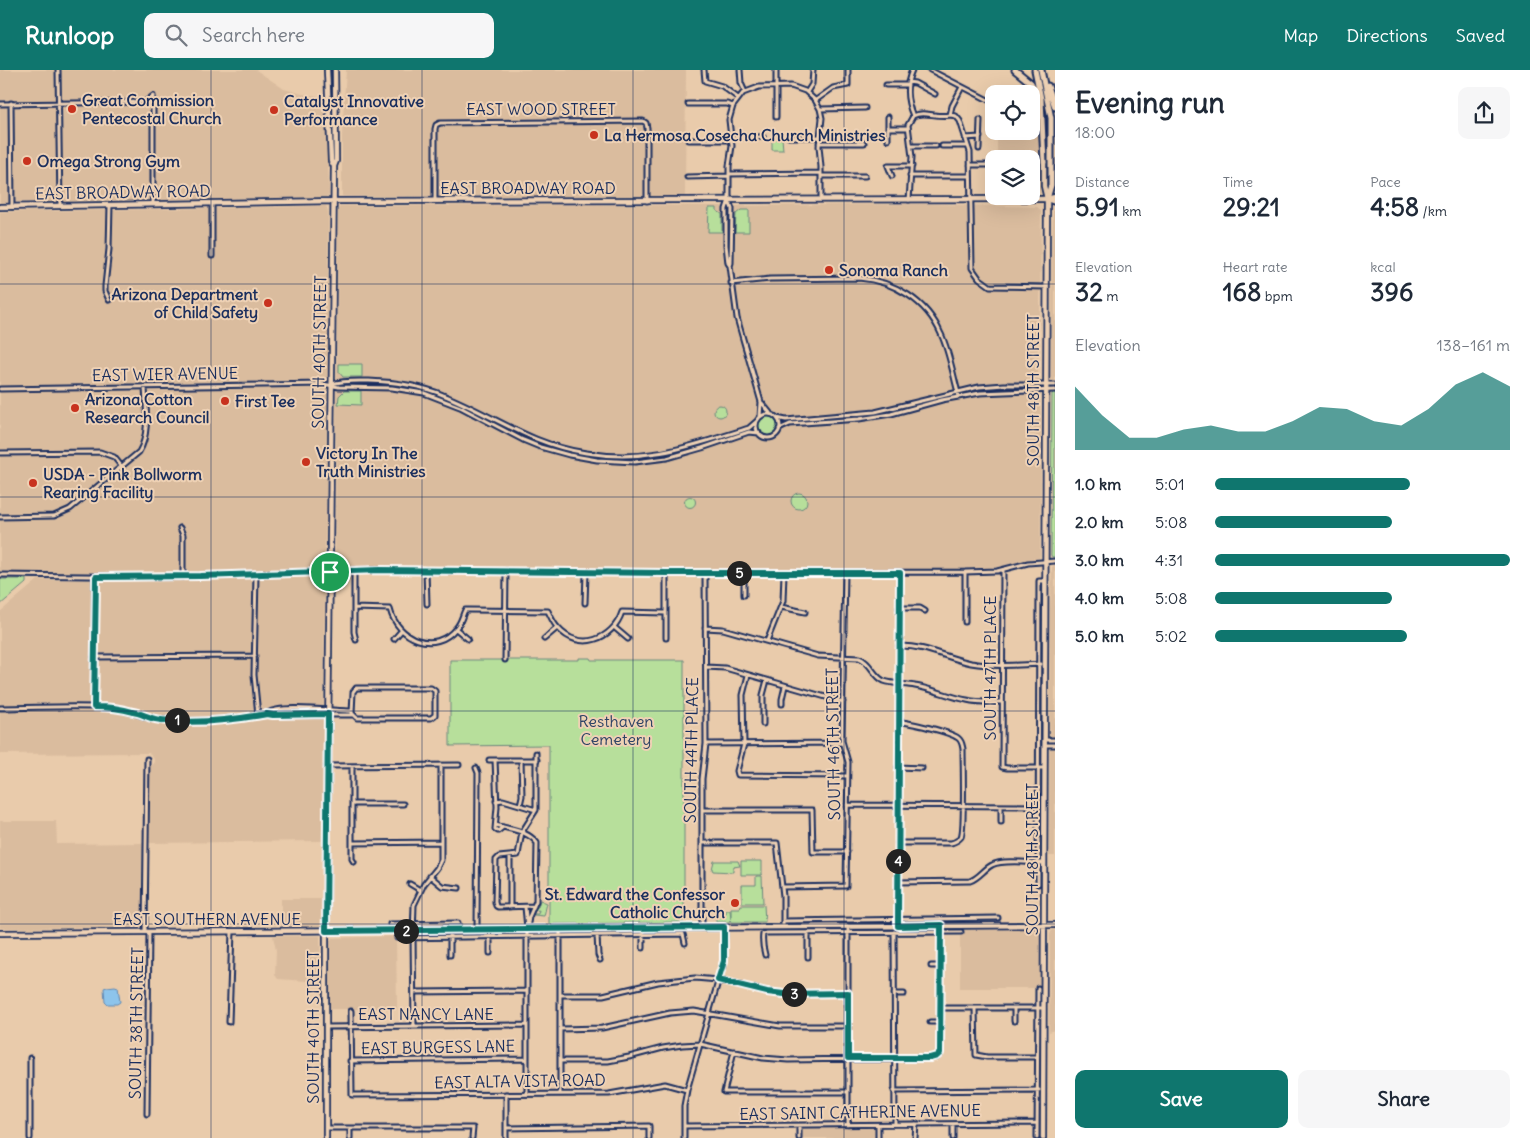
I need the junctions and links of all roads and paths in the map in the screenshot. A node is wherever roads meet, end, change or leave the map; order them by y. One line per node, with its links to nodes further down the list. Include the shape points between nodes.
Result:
1 (58, 70): 25 (street)
2 (327, 70): 58 (main road, SOUTH 40TH STREET, via 331,161)
3 (335, 70): 58 (main road, SOUTH 40TH STREET)
4 (704, 70): 21 (street, via 704,81 722,86)
5 (740, 70): 18 (street, via 740,84)
6 (776, 70): 16 (street)
7 (813, 70): 19 (street, via 812,84)
8 (848, 70): 24 (street, via 848,85 833,88)
9 (912, 70): 14 (street)
10 (930, 70): 17 (street)
11 (1015, 70): 23 (highway, via 1031,83)
12 (1034, 70): 23 (highway, SOUTH 48TH STREET)
13 (1042, 70): 30 (highway); 72 (highway, SOUTH 48TH STREET, via 1051,118 1051,185)
14 (908, 84): 15 (street); 20 (street); 34 (street)
15 (886, 85)
16 (776, 86): 18 (street, via 759,86); 19 (street); 35 (street)
17 (962, 87): 22 (street); 33 (street)
18 (745, 92): 21 (street)
19 (807, 92): 24 (street)
20 (935, 94)
21 (738, 98): 29 (street)
22 (985, 98)
23 (1041, 99): 55 (highway, SOUTH 48TH STREET)
24 (815, 100): 32 (street)
25 (58, 103): 27 (street); 78 (street, via 145,102 153,96); 81 (street)
26 (0, 104): 27 (street)
27 (11, 104): 80 (street)
28 (688, 104): 29 (street)
29 (733, 106): 45 (street, via 729,120)
30 (1055, 107)
31 (865, 108): 32 (street)
32 (820, 109): 42 (street)
33 (950, 115): 34 (street, via 921,113); 43 (street, via 960,120)
34 (913, 116): 39 (street)
35 (776, 117)
36 (888, 117): 38 (street)
37 (980, 120): 44 (street)
38 (888, 128): 39 (street); 47 (street)
39 (908, 128): 50 (street)
40 (762, 137): 45 (street)
41 (789, 137): 42 (street)
42 (820, 137): 48 (street)
43 (965, 138): 44 (street); 53 (street)
44 (980, 138): 54 (street)
45 (732, 139): 46 (street); 60 (street)
46 (688, 140)
47 (888, 140)
48 (819, 143): 49 (street); 61 (street)
49 (864, 143)
50 (911, 146): 51 (street); 59 (street)
51 (936, 146)
52 (942, 146): 53 (street)
53 (968, 146): 56 (street)
54 (979, 149)
55 (1044, 162): 72 (main road, SOUTH 48TH STREET)
56 (970, 165): 57 (street); 65 (street)
57 (985, 165)
58 (334, 166): 73 (main road, SOUTH 40TH STREET)
59 (912, 166): 63 (street, via 888,166); 64 (street)
60 (729, 175): 61 (street); 66 (street); 68 (street)
61 (821, 175): 62 (street); 69 (street)
62 (865, 176)
63 (892, 176)
64 (910, 176): 65 (street); 70 (street)
65 (970, 176): 71 (street)
66 (688, 177)
67 (1055, 196): 72 (main road)
68 (729, 200): 69 (main road, EAST BROADWAY ROAD); 75 (main road, EAST BROADWAY ROAD); 84 (street, via 732,209)
69 (821, 200): 70 (main road, EAST BROADWAY ROAD)
70 (909, 200): 71 (main road, EAST BROADWAY ROAD)
71 (971, 200): 72 (main road, EAST BROADWAY ROAD); 85 (street, via 972,265 979,278 995,288)
72 (1047, 200): 76 (main road, EAST BROADWAY ROAD); 85 (main road, SOUTH 48TH STREET)
73 (334, 201): 74 (main road, EAST BROADWAY ROAD); 77 (main road, EAST BROADWAY ROAD); 87 (main road, SOUTH 40TH STREET)
74 (435, 201): 75 (main road, EAST BROADWAY ROAD); 75 (street, EAST WOOD STREET, via 436,125 444,122 643,121 646,123)
75 (647, 201)
76 (1055, 202)
77 (212, 203): 78 (main road, EAST BROADWAY ROAD); 83 (street)
78 (153, 204): 79 (main road, EAST BROADWAY ROAD)
79 (110, 205): 81 (main road, EAST BROADWAY ROAD); 86 (street, via 104,286)
80 (12, 206): 81 (main road, EAST BROADWAY ROAD); 82 (main road, EAST BROADWAY ROAD)
81 (60, 206)
82 (0, 207)
83 (212, 256)
84 (731, 283): 93 (street, via 859,278 895,287 919,303 937,326); 95 (street)
85 (1046, 287): 90 (main road, SOUTH 48TH STREET)
86 (110, 300)
87 (331, 384): 89 (street, EAST WIER AVENUE); 100 (street, via 340,381 373,382 423,388 462,403 533,439 600,455 634,456 682,449 752,426); 103 (street, via 339,387 399,388 424,393 460,407 540,447 597,460 635,462 658,459 749,432); 114 (main road, SOUTH 40TH STREET)
88 (1055, 385): 90 (street)
89 (145, 387): 91 (street, EAST WIER AVENUE); 105 (street, via 146,433 143,446)
90 (1046, 388): 92 (street); 93 (street, via 990,386); 94 (street); 108 (main road, SOUTH 48TH STREET)
91 (0, 389)
92 (1055, 390)
93 (958, 391): 94 (street); 98 (street, via 900,408)
94 (959, 396): 101 (street, via 875,417)
95 (761, 402): 96 (street); 97 (street)
96 (772, 414): 97 (street); 99 (street)
97 (760, 417): 100 (street)
98 (831, 417): 99 (street); 101 (street)
99 (777, 418): 102 (street)
100 (757, 421): 103 (street)
101 (805, 423): 102 (street, via 787,424)
102 (779, 429): 103 (street, via 770,437)
103 (759, 432)
104 (0, 453): 105 (street, via 100,452 114,457)
105 (122, 467): 106 (street, via 60,514)
106 (0, 517)
107 (180, 528): 125 (street, via 183,534)
108 (1045, 561): 109 (street); 112 (street); 155 (main road, SOUTH 48TH STREET)
109 (1055, 561)
110 (354, 570): 111 (street); 114 (street); 131 (street)
111 (426, 570): 113 (street); 129 (street)
112 (1003, 570): 115 (street); 156 (street, SOUTH 47TH PLACE)
113 (506, 571): 116 (street); 133 (street)
114 (330, 572): 122 (street); 167 (main road, SOUTH 40TH STREET)
115 (966, 572): 121 (street); 137 (street)
116 (586, 573): 117 (street); 128 (street)
117 (666, 573): 123 (street); 135 (street)
118 (744, 573): 119 (street); 123 (street); 127 (street)
119 (784, 573): 120 (street); 130 (street)
120 (845, 573): 121 (street); 153 (street, SOUTH 46TH STREET)
121 (900, 573): 132 (street)
122 (256, 574): 125 (street); 151 (street)
123 (705, 574): 140 (street, SOUTH 44TH PLACE)
124 (0, 575): 126 (street)
125 (183, 576): 126 (street)
126 (96, 577): 152 (street)
127 (744, 595)
128 (585, 603)
129 (427, 604)
130 (781, 607): 136 (street); 149 (street)
131 (354, 608): 142 (street, via 390,609); 148 (street)
132 (899, 608): 134 (street); 150 (street)
133 (506, 610): 138 (street, via 548,611); 141 (street, via 465,610); 154 (street)
134 (925, 611)
135 (666, 612): 139 (street, via 622,612); 143 (street)
136 (805, 612)
137 (966, 622)
138 (557, 628): 139 (street, via 564,634 588,641 600,638); 146 (street)
139 (615, 628): 147 (street)
140 (705, 628): 149 (street, via 723,629); 157 (street, SOUTH 44TH PLACE)
141 (456, 629): 142 (street, via 436,641 422,642); 145 (street)
142 (401, 631): 144 (street)
143 (666, 638)
144 (394, 639)
145 (468, 639)
146 (544, 639)
147 (628, 639)
148 (356, 640)
149 (767, 641): 153 (street, via 818,656)
150 (899, 646): 156 (street, via 916,646 976,664); 160 (street)
151 (255, 656): 152 (street); 169 (street)
152 (94, 657): 165 (street)
153 (844, 658): 160 (street, via 864,660 883,680); 162 (street, SOUTH 46TH STREET)
154 (505, 660)
155 (1042, 664): 156 (street); 174 (main road, SOUTH 48TH STREET); 191 (street, SOUTH 48TH STREET)
156 (1002, 665): 163 (street, SOUTH 47TH PLACE)
157 (706, 667): 158 (street, via 725,668); 175 (street, SOUTH 44TH PLACE)
158 (748, 675): 159 (street); 176 (street, via 743,695)
159 (767, 680): 161 (street); 171 (street, via 762,695)
160 (899, 683): 163 (street, via 967,700); 170 (street)
161 (785, 686): 162 (street); 164 (street)
162 (843, 702): 173 (street, SOUTH 46TH STREET)
163 (1002, 702): 191 (street, SOUTH 47TH PLACE, via 1002,767)
164 (782, 704)
165 (94, 707): 166 (street); 169 (street, via 170,720 231,720)
166 (0, 708)
167 (328, 712): 168 (street); 169 (street, via 284,709); 186 (main road, SOUTH 40TH STREET)
168 (353, 714): 168 (street, via 354,689 434,689 436,695 434,717)
169 (258, 715)
170 (899, 722): 188 (street); 199 (street, via 954,736 962,742)
171 (763, 724)
172 (1055, 740): 174 (street)
173 (842, 743): 176 (street); 192 (street, SOUTH 46TH STREET, via 848,762)
174 (1044, 743): 177 (street); 191 (main road, SOUTH 48TH STREET)
175 (706, 744): 176 (street); 203 (street, SOUTH 44TH PLACE)
176 (744, 744): 192 (street, via 738,775)
177 (1055, 745)
178 (536, 754): 183 (street)
179 (147, 759): 248 (street, SOUTH 38TH STREET)
180 (489, 760): 181 (street)
181 (495, 760): 182 (street); 193 (street)
182 (521, 760): 183 (street); 198 (street)
183 (537, 760): 202 (street)
184 (441, 765): 185 (street); 187 (street); 208 (street)
185 (459, 765)
186 (327, 766): 187 (street); 247 (main road, SOUTH 40TH STREET)
187 (352, 766): 194 (street)
188 (898, 767): 190 (street); 197 (street)
189 (476, 768): 245 (street)
190 (922, 768)
191 (1042, 768): 201 (street, SOUTH 48TH STREET); 215 (main road, SOUTH 48TH STREET)
192 (847, 776): 196 (street, SOUTH 46TH STREET)
193 (496, 801): 198 (street); 205 (street)
194 (352, 804): 195 (street); 209 (street)
195 (403, 804)
196 (847, 805): 197 (street); 212 (street, SOUTH 46TH STREET)
197 (898, 805): 199 (street); 211 (street)
198 (520, 806): 202 (street)
199 (962, 806): 200 (street); 211 (street, via 959,840 951,843)
200 (1001, 806): 201 (street); 204 (street)
201 (1038, 806): 215 (street, SOUTH 48TH STREET)
202 (536, 810): 207 (street)
203 (702, 810): 210 (street, SOUTH 44TH PLACE); 212 (street, via 812,810 813,852)
204 (1001, 822)
205 (496, 825): 206 (street); 206 (street, via 496,830)
206 (503, 827): 207 (street)
207 (522, 832): 213 (street, via 518,855); 223 (street, via 537,843)
208 (441, 842): 209 (street); 216 (street, via 440,863)
209 (352, 843): 214 (street)
210 (702, 843): 220 (street, via 778,843); 241 (street, SOUTH 44TH PLACE)
211 (898, 843): 217 (street)
212 (847, 852): 220 (street, SOUTH 46TH STREET, via 846,886)
213 (510, 856): 224 (street); 224 (street, via 498,857 496,861 496,906)
214 (354, 862)
215 (1041, 863): 217 (street, via 997,863 970,881); 219 (street, SOUTH 48TH STREET); 233 (main road, SOUTH 48TH STREET)
216 (430, 876): 221 (street, via 442,886); 222 (street)
217 (898, 882): 228 (street)
218 (410, 884): 222 (street)
219 (1038, 884)
220 (782, 887): 229 (street)
221 (459, 888)
222 (420, 890): 232 (street, via 414,905)
223 (534, 906): 225 (street); 226 (street)
224 (510, 907): 225 (street)
225 (526, 907): 226 (street); 242 (street)
226 (529, 917): 242 (street)
227 (998, 918): 228 (street)
228 (898, 920): 229 (street); 237 (street)
229 (783, 921): 239 (street)
230 (458, 923): 232 (street)
231 (390, 924): 232 (street)
232 (413, 924): 244 (street)
233 (1044, 924): 234 (main road, EAST SOUTHERN AVENUE); 235 (main road, EAST SOUTHERN AVENUE); 283 (main road, SOUTH 48TH STREET)
234 (941, 925): 237 (main road, EAST SOUTHERN AVENUE); 251 (street)
235 (1055, 925)
236 (848, 926): 237 (main road, EAST SOUTHERN AVENUE); 239 (main road, EAST SOUTHERN AVENUE); 249 (street)
237 (898, 926)
238 (724, 927): 239 (main road, EAST SOUTHERN AVENUE); 241 (main road, EAST SOUTHERN AVENUE); 272 (street, via 724,961)
239 (783, 927)
240 (642, 928): 241 (main road, EAST SOUTHERN AVENUE); 243 (main road, EAST SOUTHERN AVENUE); 256 (street)
241 (702, 928)
242 (527, 929): 243 (main road, EAST SOUTHERN AVENUE); 245 (main road, EAST SOUTHERN AVENUE); 260 (street)
243 (560, 929): 261 (street)
244 (413, 930): 245 (main road, EAST SOUTHERN AVENUE); 247 (main road, EAST SOUTHERN AVENUE); 257 (street)
245 (477, 930)
246 (232, 931): 247 (main road, EAST SOUTHERN AVENUE); 248 (main road, EAST SOUTHERN AVENUE); 287 (street)
247 (326, 931): 293 (main road, SOUTH 40TH STREET)
248 (147, 932): 253 (main road, EAST SOUTHERN AVENUE); 312 (street, SOUTH 38TH STREET)
249 (848, 932): 250 (street); 254 (street); 276 (street)
250 (894, 932): 251 (street); 277 (street)
251 (941, 932): 252 (street); 271 (street)
252 (961, 932)
253 (0, 933)
254 (808, 933): 267 (street, via 763,934); 268 (street)
255 (597, 935): 256 (street); 261 (street); 269 (street)
256 (642, 935): 263 (street, via 683,934); 264 (street)
257 (413, 936): 258 (street); 262 (street); 275 (street)
258 (450, 936): 259 (street); 266 (street)
259 (490, 936): 260 (street); 265 (street)
260 (527, 936): 261 (street); 274 (street)
261 (560, 936): 279 (street)
262 (397, 938)
263 (685, 943)
264 (643, 948)
265 (490, 954)
266 (450, 955)
267 (765, 955)
268 (808, 958)
269 (600, 960)
270 (931, 966): 271 (street)
271 (941, 966): 280 (street)
272 (718, 980): 276 (street, via 784,994); 279 (street, via 677,979 603,995); 285 (street)
273 (1038, 988): 283 (street, SOUTH 48TH STREET)
274 (527, 991): 275 (street); 290 (street)
275 (414, 992): 291 (street)
276 (848, 993): 292 (street)
277 (894, 994): 278 (street); 301 (street)
278 (904, 994)
279 (560, 995): 295 (street)
280 (941, 1008): 281 (street); 289 (street)
281 (975, 1008): 282 (street); 298 (street, via 976,1055)
282 (1014, 1008): 283 (street); 286 (street)
283 (1041, 1008): 298 (street, SOUTH 48TH STREET); 306 (main road, SOUTH 48TH STREET)
284 (351, 1011): 294 (street)
285 (708, 1013): 292 (street, via 780,1026); 295 (street, via 670,1013 602,1028); 296 (street)
286 (1014, 1021)
287 (229, 1022)
288 (930, 1022): 289 (street)
289 (940, 1022): 301 (street, via 940,1053 937,1056)
290 (527, 1025): 291 (street, EAST NANCY LANE); 302 (street)
291 (414, 1026): 294 (street, EAST NANCY LANE)
292 (848, 1026): 300 (street)
293 (326, 1027): 294 (street, EAST NANCY LANE); 321 (main road, SOUTH 40TH STREET)
294 (351, 1027): 303 (street)
295 (560, 1029): 304 (street)
296 (700, 1044): 297 (street); 304 (street, via 663,1048 608,1061); 305 (street)
297 (734, 1051): 300 (street, via 788,1060); 307 (street, via 724,1092)
298 (1037, 1057): 306 (street, SOUTH 48TH STREET)
299 (30, 1058): 324 (street)
300 (848, 1058): 301 (street); 307 (street)
301 (894, 1058): 308 (street)
302 (527, 1059): 303 (street, EAST BURGESS LANE); 309 (street)
303 (350, 1061): 310 (street, EAST ALTA VISTA ROAD, via 352,1095)
304 (560, 1061): 311 (street)
305 (687, 1090): 311 (street, EAST ALTA VISTA ROAD, via 666,1084 609,1094); 319 (street)
306 (1040, 1090): 308 (street); 313 (street, SOUTH 48TH STREET); 336 (main road, SOUTH 48TH STREET)
307 (848, 1092): 317 (street)
308 (894, 1092): 314 (street)
309 (527, 1093): 310 (street, EAST ALTA VISTA ROAD); 311 (street, EAST ALTA VISTA ROAD)
310 (506, 1094): 323 (street)
311 (560, 1094)
312 (147, 1114)
313 (1037, 1123): 316 (street, EAST SAINT CATHERINE AVENUE); 335 (street, SOUTH 48TH STREET)
314 (895, 1124): 315 (street, EAST SAINT CATHERINE AVENUE); 318 (street, EAST SAINT CATHERINE AVENUE)
315 (916, 1124): 316 (street, EAST SAINT CATHERINE AVENUE); 333 (street)
316 (953, 1124): 334 (street)
317 (848, 1125): 318 (street, EAST SAINT CATHERINE AVENUE); 320 (street, EAST SAINT CATHERINE AVENUE)
318 (878, 1125): 332 (street)
319 (684, 1126): 320 (street, EAST SAINT CATHERINE AVENUE); 330 (street)
320 (799, 1126): 331 (street)
321 (326, 1128): 322 (street); 325 (main road, SOUTH 40TH STREET)
322 (350, 1128): 326 (street); 327 (street, via 472,1128)
323 (506, 1128): 328 (street); 329 (street, via 649,1126)
324 (30, 1138)
325 (326, 1138)
326 (350, 1138)
327 (472, 1138)
328 (506, 1138)
329 (649, 1138)
330 (684, 1138)
331 (799, 1138)
332 (878, 1138)
333 (915, 1138)
334 (953, 1138)
335 (1037, 1138)
336 (1043, 1138)

